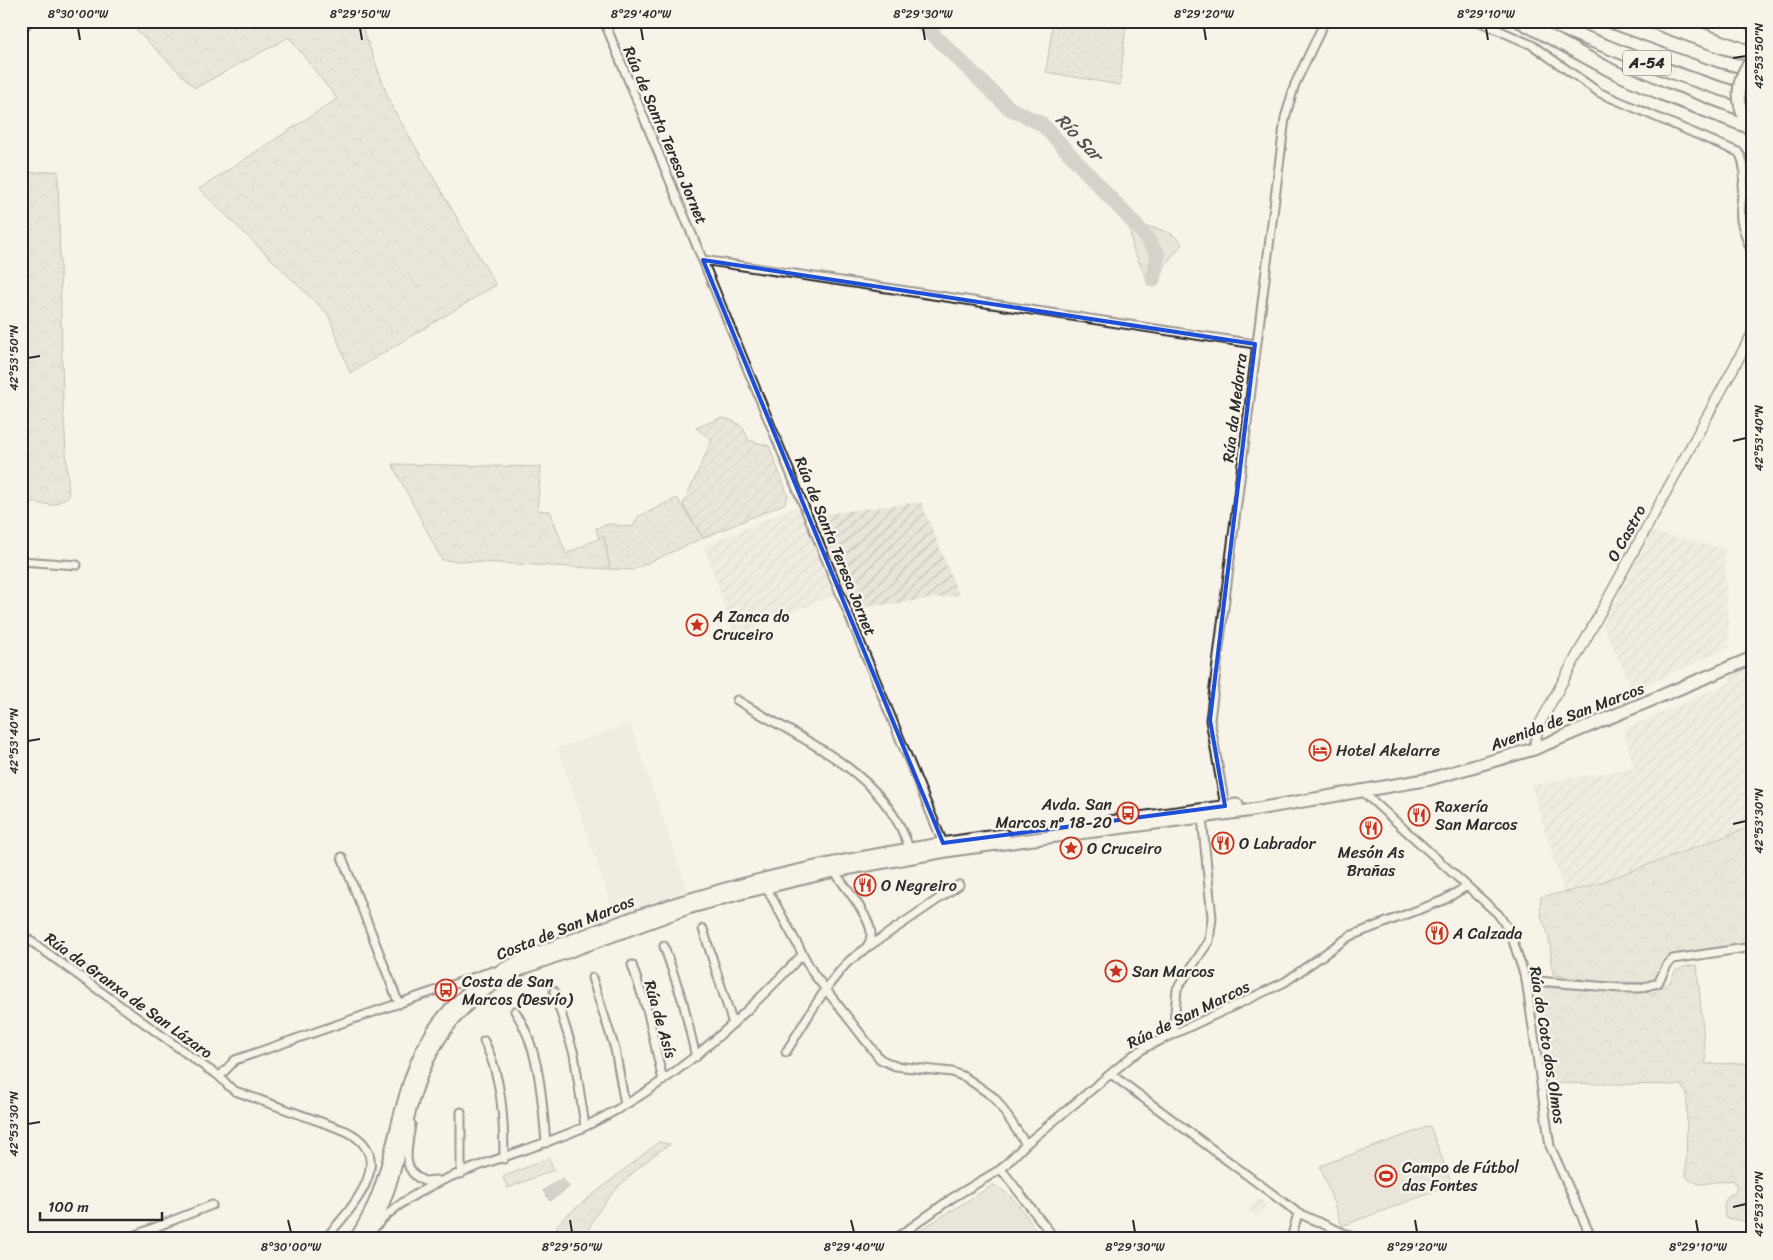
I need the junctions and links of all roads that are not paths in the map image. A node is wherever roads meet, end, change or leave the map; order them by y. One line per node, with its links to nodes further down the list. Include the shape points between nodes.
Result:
1 (26, 21): 9 (highway)
2 (604, 21): 17 (street, Rúa de Santa Teresa Jornet)
3 (1326, 21): 19 (street, Rúa da Medorra, via 1295,84 1285,118)
4 (1478, 21): 16 (street, via 1532,45 1600,92 1738,152 1744,164 1741,222)
5 (1520, 21): 15 (highway, via 1612,71)
6 (1544, 21): 13 (highway, A-54, via 1646,63)
7 (1610, 21): 12 (highway, A-54)
8 (1705, 21): 10 (highway)
9 (21, 27)
10 (1752, 38)
11 (1752, 60): 14 (main road, bridge, via 1744,71 1739,88)
12 (1752, 69)
13 (1752, 98)
14 (1743, 115)
15 (1749, 127)
16 (1752, 253)
17 (703, 260): 19 (street); 31 (street, Rúa de Santa Teresa Jornet)
18 (1752, 334): 24 (street, O Castro, via 1538,727)
19 (1255, 344): 27 (street, Rúa da Medorra, via 1210,720)
20 (21, 562): 21 (street)
21 (78, 565)
22 (1752, 658): 24 (main road, Avenida de San Marcos)
23 (737, 700): 32 (street, via 834,756 863,780 889,806)
24 (1534, 749): 25 (main road, Avenida de San Marcos, via 1438,776)
25 (1363, 792): 26 (main road, Avenida de San Marcos); 37 (street, Rúa do Coto dos Olmos)
26 (1329, 797): 27 (main road, Avenida de San Marcos); 28 (main road, Avenida de San Marcos)
27 (1226, 806): 28 (main road, via 1230,810); 29 (main road); 31 (main road, Avenida de San Marcos)
28 (1246, 811): 29 (main road, Avenida de San Marcos)
29 (1202, 818): 30 (main road, Avenida de San Marcos); 57 (street, via 1212,918 1209,941 1177,989)
30 (1032, 840): 31 (main road, via 1005,839 950,846); 34 (main road, Avenida de San Marcos)
31 (943, 843): 32 (main road, Avenida de San Marcos); 34 (main road, via 936,848 897,854)
32 (909, 848): 35 (main road, Avenida de San Marcos)
33 (342, 857): 53 (street)
34 (882, 862): 35 (main road, Avenida de San Marcos)
35 (827, 866): 38 (main road, Costa de San Marcos); 39 (main road, Costa de San Marcos, via 780,883); 39 (main road, via 770,881); 43 (street, via 870,926 871,940)
36 (959, 885): 43 (street)
37 (1467, 886): 49 (street, Rúa do Coto dos Olmos, via 1506,924); 57 (street, Rúa de San Marcos, via 1444,900 1350,936 1285,982)
38 (710, 892): 39 (main road, via 758,884); 47 (main road, Costa de San Marcos, via 628,919)
39 (769, 892): 45 (street); 47 (main road, Costa de San Marcos, via 741,893)
40 (703, 929): 56 (street)
41 (21, 934): 62 (street, Rúa da Granxa de San Lázaro, via 208,1069)
42 (664, 946): 60 (street, via 683,1002)
43 (867, 948): 50 (street, via 850,960)
44 (1752, 948): 49 (street, via 1672,959 1658,983 1640,988)
45 (802, 955): 50 (street); 56 (street)
46 (632, 965): 63 (street, Rúa de Asís, via 648,1013)
47 (509, 969): 51 (main road, Costa de San Marcos); 55 (main road, Costa de San Marcos)
48 (592, 978): 65 (street, via 615,1049)
49 (1526, 980): 84 (street, Rúa do Coto dos Olmos, via 1550,1146)
50 (825, 987): 59 (street); 69 (street, via 880,1059 895,1066 952,1072 966,1077 995,1098)
51 (466, 991): 53 (street, Rúa da Granxa de San Lázaro, via 446,988); 55 (main road); 79 (main road, Costa de San Marcos, via 433,1031 416,1062 383,1183)
52 (554, 991): 67 (street, via 574,1054)
53 (399, 1004): 62 (street, Rúa da Granxa de San Lázaro, via 236,1060)
54 (515, 1011): 68 (street, via 536,1067)
55 (455, 1016): 64 (main road, Costa de San Marcos, via 429,1056)
56 (733, 1024): 60 (street)
57 (1173, 1035): 61 (street, Rúa de San Marcos, via 1132,1056)
58 (484, 1041): 70 (street, via 501,1100)
59 (786, 1052)
60 (696, 1057): 63 (street)
61 (1111, 1074): 69 (street, Rúa de San Marcos); 75 (street)
62 (221, 1075): 78 (street, Rúa da Granxa de San Lázaro, via 229,1088 235,1091 346,1131 366,1147 369,1157 367,1181 356,1203)
63 (663, 1080): 65 (street)
64 (411, 1105): 73 (street, via 411,1129 406,1148 410,1169 424,1181); 76 (main road, Costa de San Marcos, via 391,1186)
65 (625, 1105): 67 (street)
66 (461, 1112): 72 (street)
67 (585, 1126): 68 (street)
68 (546, 1143): 70 (street)
69 (1026, 1144): 71 (street, Rúa de San Marcos)
70 (504, 1159): 72 (street)
71 (1001, 1169): 80 (street, Rúa de San Marcos, via 952,1198); 81 (street)
72 (461, 1174): 73 (street)
73 (450, 1177): 76 (street, via 403,1201)
74 (212, 1205): 77 (street)
75 (1298, 1212): 82 (street); 83 (street)
76 (368, 1236)
77 (125, 1239)
78 (325, 1239)
79 (355, 1239)
80 (895, 1239)
81 (1055, 1239)
82 (1291, 1239)
83 (1357, 1239)
84 (1592, 1239)

